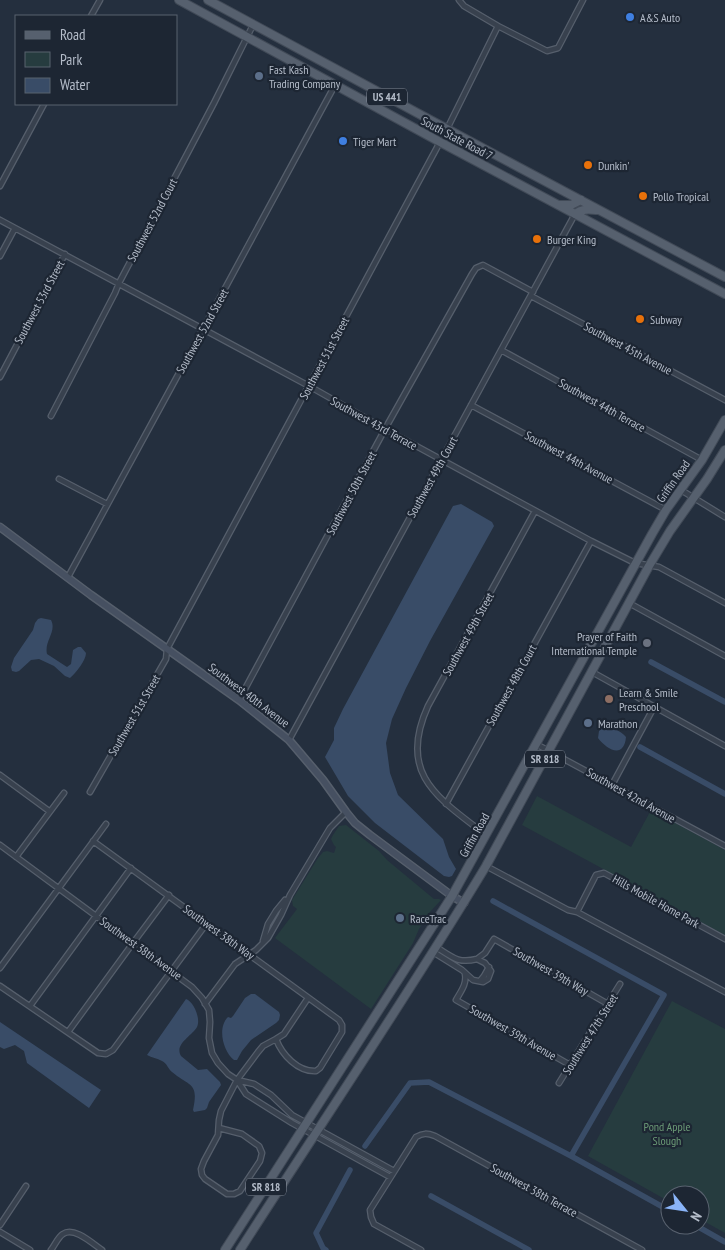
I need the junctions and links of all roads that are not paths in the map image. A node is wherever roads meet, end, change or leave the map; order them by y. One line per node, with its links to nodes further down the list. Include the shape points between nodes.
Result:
1 (100, 0): 6 (street)
2 (179, 0): 9 (main road, South State Road 7 / US 441)
3 (208, 0): 7 (main road, South State Road 7 / US 441)
4 (459, 0): 8 (street)
5 (583, 0): 8 (street, via 558,48 546,51)
6 (92, 15)
7 (254, 24): 9 (street, Southwest 52nd Court); 12 (main road, South State Road 7 / US 441)
8 (498, 26): 12 (street, Southwest 51st Street)
9 (247, 37): 10 (main road, South State Road 7 / US 441); 25 (street, Southwest 52nd Court)
10 (335, 85): 13 (main road, South State Road 7 / US 441); 28 (street, Southwest 52nd Street)
11 (43, 105): 14 (street)
12 (447, 130): 13 (street, Southwest 51st Street); 15 (main road, South State Road 7 / US 441)
13 (440, 142): 16 (main road, South State Road 7 / US 441); 31 (street, Southwest 51st Street)
14 (0, 186)
15 (581, 200): 16 (main road, via 571,205); 17 (main road, South State Road 7 / US 441)
16 (558, 205): 18 (main road, South State Road 7 / US 441)
17 (600, 210): 18 (main road, via 586,209); 24 (main road, South State Road 7 / US 441)
18 (575, 214): 26 (street, Southwest 49th Court); 27 (main road, South State Road 7 / US 441)
19 (0, 220): 20 (street, Southwest 43rd Terrace)
20 (15, 228): 21 (street, Southwest 43rd Terrace); 22 (street)
21 (65, 254): 25 (street, Southwest 43rd Terrace); 30 (street, Southwest 53rd Street)
22 (0, 256)
23 (483, 265): 26 (street, Southwest 45th Avenue); 36 (street, Southwest 50th Street, via 472,274)
24 (725, 277)
25 (119, 283): 28 (street, Southwest 43rd Terrace); 34 (street, Southwest 52nd Court)
26 (532, 294): 29 (street, Southwest 49th Court); 32 (street, Southwest 45th Avenue)
27 (725, 294)
28 (203, 330): 31 (street, Southwest 43rd Terrace); 43 (street, Southwest 52nd Street)
29 (501, 350): 33 (street, Southwest 49th Court); 39 (street, Southwest 44th Terrace)
30 (0, 377)
31 (309, 386): 36 (street, Southwest 43rd Terrace); 54 (street, Southwest 51st Street)
32 (725, 400)
33 (471, 405): 38 (street, Southwest 49th Court); 44 (street, Southwest 44th Avenue)
34 (51, 416)
35 (725, 420): 39 (main road, Griffin Road / SR 818)
36 (385, 430): 38 (street, Southwest 43rd Terrace); 57 (street, Southwest 50th Street)
37 (725, 450): 42 (main road, Griffin Road / SR 818)
38 (441, 460): 45 (street, Southwest 43rd Terrace); 59 (street, Southwest 49th Court)
39 (702, 460): 41 (main road, Griffin Road / SR 818)
40 (59, 479): 43 (street)
41 (681, 490): 42 (street); 44 (main road, Griffin Road / SR 818)
42 (693, 497): 46 (street); 50 (main road, Griffin Road / SR 818)
43 (107, 504): 51 (street, Southwest 52nd Street)
44 (666, 510): 49 (main road, Griffin Road / SR 818)
45 (535, 511): 48 (street, Southwest 43rd Terrace); 67 (street, Southwest 49th Street, via 422,720 417,743 418,762 431,788)
46 (725, 517)
47 (0, 527): 51 (street, Southwest 40th Avenue)
48 (591, 541): 49 (street, Southwest 43rd Terrace); 67 (street, Southwest 48th Court)
49 (635, 563): 50 (street, Southwest 43rd Terrace); 60 (main road, Griffin Road / SR 818)
50 (649, 566): 52 (main road, Griffin Road / SR 818); 53 (street, Southwest 43rd Terrace, via 659,567)
51 (68, 577): 54 (street, Southwest 40th Avenue)
52 (629, 603): 55 (street); 56 (main road, Griffin Road / SR 818)
53 (725, 603)
54 (167, 649): 57 (street, Southwest 40th Avenue); 65 (street, Southwest 51st Street, via 166,659)
55 (725, 656)
56 (592, 672): 58 (street); 62 (main road, Griffin Road / SR 818)
57 (239, 700): 59 (street, Southwest 40th Avenue)
58 (654, 707): 61 (street); 64 (street)
59 (289, 740): 69 (street, Southwest 40th Avenue)
60 (536, 744): 62 (street, Southwest 42nd Avenue); 71 (main road, Griffin Road / SR 818)
61 (725, 746)
62 (549, 751): 64 (street, Southwest 42nd Avenue); 76 (main road, Griffin Road / SR 818)
63 (0, 775): 68 (street)
64 (612, 785): 74 (street, Southwest 42nd Avenue)
65 (90, 792)
66 (64, 793): 68 (street)
67 (446, 804): 71 (street)
68 (50, 811): 75 (street)
69 (346, 812): 80 (street, Southwest 40th Avenue, via 370,835); 89 (street, via 330,828 268,938)
70 (106, 824): 72 (street)
71 (486, 835): 80 (main road, Griffin Road / SR 818)
72 (93, 841): 77 (street, Southwest 38th Way); 78 (street)
73 (0, 845): 75 (street, Southwest 38th Avenue)
74 (725, 846)
75 (16, 857): 78 (street, Southwest 38th Avenue)
76 (486, 866): 81 (main road, Griffin Road / SR 818); 82 (street)
77 (131, 868): 79 (street, Southwest 38th Way); 83 (street)
78 (58, 888): 83 (street, Southwest 38th Avenue); 92 (street)
79 (169, 895): 84 (street, Southwest 38th Way); 86 (street)
80 (452, 896): 81 (street, Southwest 40th Avenue); 109 (main road, Griffin Road / SR 818)
81 (464, 903): 87 (main road, Griffin Road / SR 818)
82 (577, 912): 85 (street, Hills Mobile Home Park, via 596,875 604,873); 99 (street)
83 (96, 915): 86 (street, Southwest 38th Avenue); 103 (street)
84 (207, 923): 89 (street, Southwest 38th Way); 93 (street)
85 (725, 939)
86 (133, 943): 93 (street, Southwest 38th Avenue); 104 (street)
87 (435, 950): 90 (street, via 460,961); 94 (street); 111 (main road, Griffin Road / SR 818)
88 (485, 953): 90 (street); 91 (street); 102 (street, Southwest 39th Way, via 494,939)
89 (250, 954): 100 (street, Southwest 38th Way); 101 (street, via 234,964)
90 (477, 959): 91 (street)
91 (487, 965): 95 (street, via 491,971 488,979)
92 (0, 968)
93 (171, 970): 101 (street, Southwest 38th Avenue, via 192,987); 104 (street, via 113,1050 106,1054 98,1053)
94 (466, 974): 95 (street); 97 (street)
95 (473, 980): 97 (street)
96 (620, 984): 102 (street, Southwest 47th Street)
97 (465, 985): 106 (street, Southwest 39th Avenue, via 456,1000)
98 (0, 986): 103 (street)
99 (725, 992)
100 (308, 998): 105 (street, via 284,1034); 105 (street, Southwest 38th Way, via 342,1025 342,1032 320,1068 306,1070 291,1061)
101 (205, 1004): 107 (street, Southwest 38th Avenue, via 209,1010 212,1053 228,1074)
102 (608, 1004): 106 (street, Southwest 47th Street)
103 (30, 1006): 104 (street)
104 (68, 1032)
105 (276, 1039): 107 (street, via 263,1046)
106 (570, 1065): 108 (street, Southwest 47th Street)
107 (237, 1080): 109 (street, Southwest 38th Avenue, via 254,1084 271,1095); 109 (street, Southwest 38th Avenue, via 246,1094); 110 (street, via 221,1111)
108 (559, 1083)
109 (305, 1126): 111 (street, Southwest 38th Avenue); 120 (main road, Griffin Road / SR 818)
110 (219, 1128): 110 (street, via 201,1169 202,1175 227,1194 234,1194 240,1192 262,1153 259,1146 242,1134)
111 (316, 1133): 112 (street, Southwest 38th Avenue); 113 (street, Southwest 38th Avenue); 121 (main road, Griffin Road / SR 818)
112 (394, 1171): 113 (street); 123 (street, Southwest 38th Terrace, via 416,1137 424,1134 435,1136)
113 (390, 1177): 122 (street, via 370,1210 371,1217 374,1224)
114 (26, 1186): 115 (street)
115 (0, 1225)
116 (0, 1232): 117 (street)
117 (30, 1250)
118 (51, 1250): 119 (street, via 61,1236 70,1231)
119 (102, 1250)
120 (225, 1250)
121 (240, 1250)
122 (421, 1250)
123 (642, 1250)

